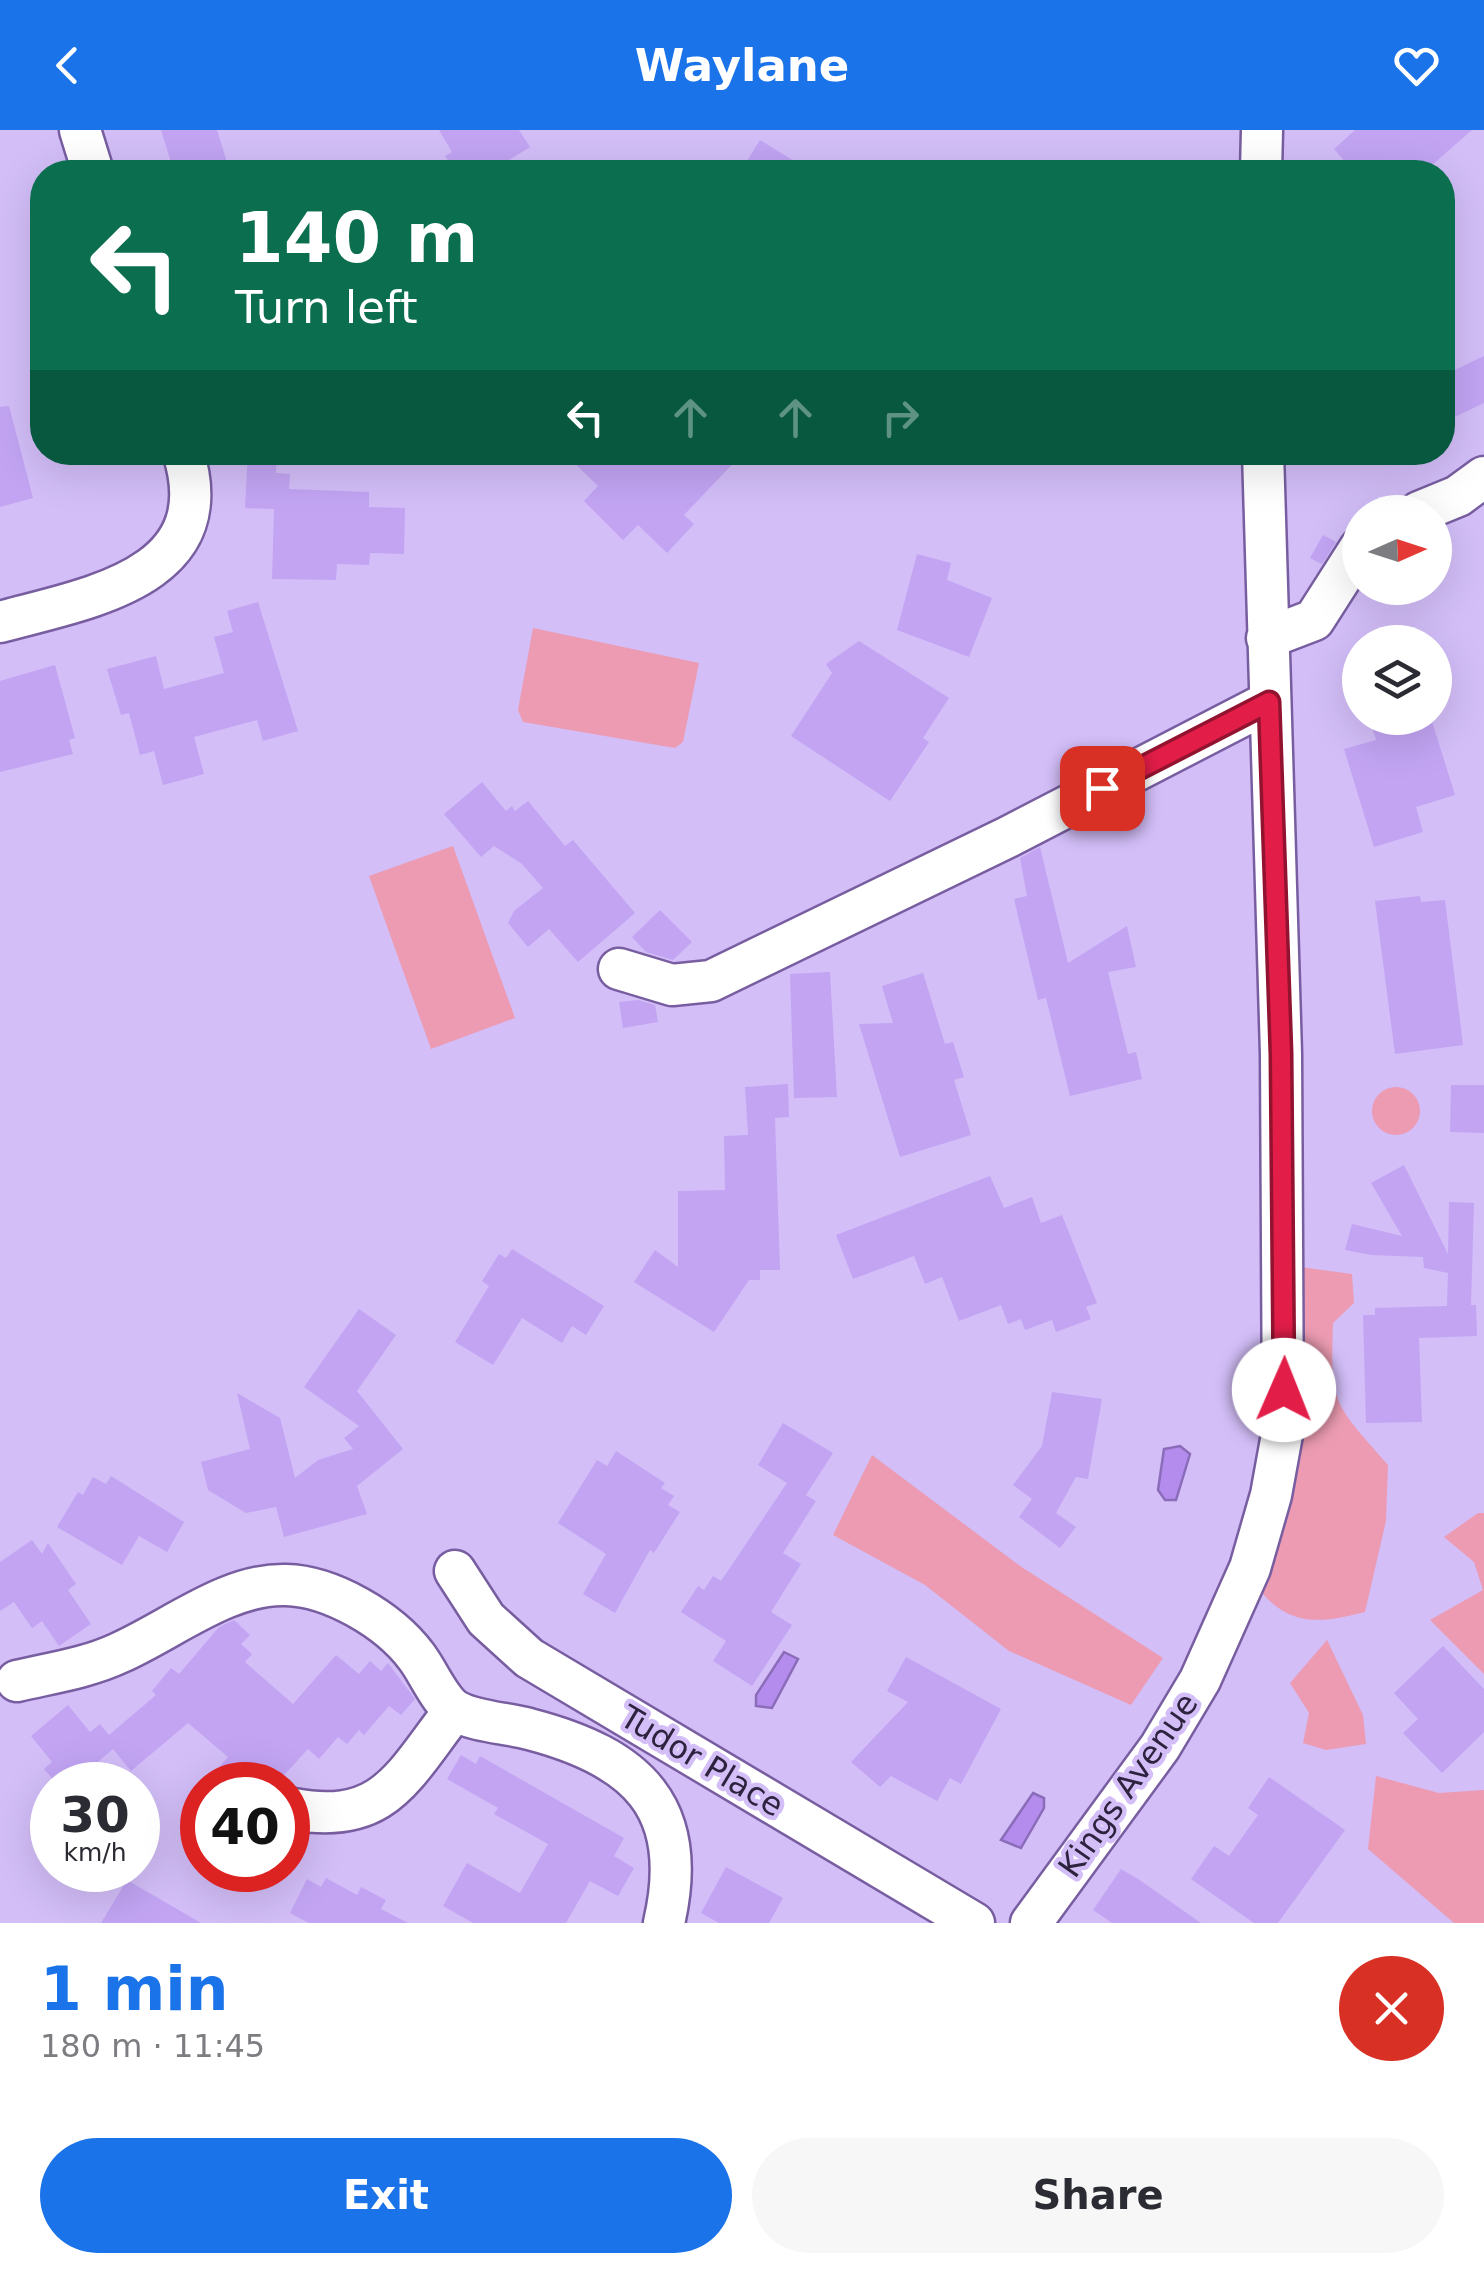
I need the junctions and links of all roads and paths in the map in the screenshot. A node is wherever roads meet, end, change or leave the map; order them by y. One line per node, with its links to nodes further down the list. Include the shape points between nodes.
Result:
1 (80, 130): 3 (street)
2 (1262, 130): 4 (street)
3 (90, 160)
4 (1261, 160)
5 (185, 465): 10 (street, via 192,504 178,542 152,569 112,590)
6 (1263, 465): 11 (street, Kings Avenue)
7 (1484, 477): 8 (street)
8 (1452, 498)
9 (1342, 576): 11 (street, via 1314,620)
10 (0, 622)
11 (1268, 638): 12 (street, Kings Avenue)
12 (1269, 702): 13 (street, via 711,981 672,984); 22 (street, Kings Avenue, via 1285,1351 1284,1429 1272,1495 1250,1568 1182,1715)
13 (619, 970)
14 (455, 1571): 17 (street, Tudor Place, via 507,1642)
15 (16, 1681): 16 (street, via 116,1655 250,1590 306,1586 404,1642)
16 (454, 1711): 18 (street, via 581,1746); 19 (street, via 376,1802 350,1813)
17 (714, 1769): 18 (street); 21 (street, Tudor Place)
18 (658, 1802): 20 (street, via 671,1843)
19 (310, 1809)
20 (664, 1923)
21 (974, 1923)
22 (1030, 1923)

